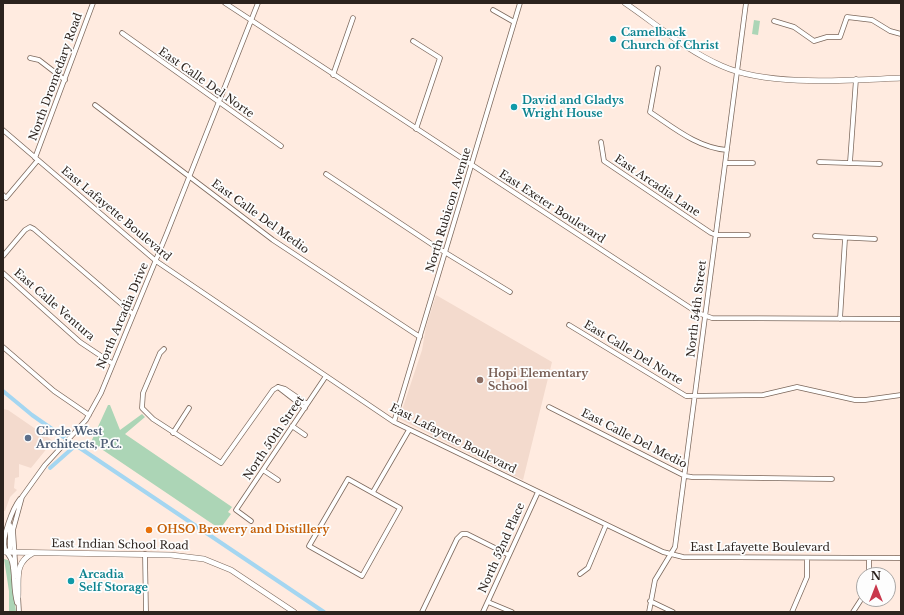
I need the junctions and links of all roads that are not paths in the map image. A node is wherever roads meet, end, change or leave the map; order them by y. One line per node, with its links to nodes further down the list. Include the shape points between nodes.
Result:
1 (94, 3): 21 (street, North Dromedary Road)
2 (225, 3): 9 (street, East Exeter Boulevard)
3 (258, 3): 9 (street, North Arcadia Drive)
4 (520, 3): 11 (street, North Rubicon Avenue)
5 (625, 3): 17 (main road, via 704,57)
6 (746, 3): 17 (street, North 54th Street)
7 (493, 10): 11 (street)
8 (354, 18): 18 (street)
9 (251, 20): 18 (street, East Exeter Boulevard); 22 (street, North Arcadia Drive)
10 (774, 21): 13 (street, via 794,27 814,41 840,37 847,17 872,20 890,31)
11 (514, 22): 35 (street, North Rubicon Avenue)
12 (122, 34): 22 (street, East Calle Del Norte)
13 (901, 34)
14 (413, 41): 24 (street, via 440,58)
15 (30, 58): 21 (street, via 39,60)
16 (658, 68): 28 (street, via 650,110 702,145 715,150)
17 (738, 72): 20 (main road, via 787,79); 28 (street, North 54th Street)
18 (333, 74): 24 (street, East Exeter Boulevard)
19 (901, 78): 20 (main road)
20 (856, 79): 31 (street)
21 (65, 80): 29 (street, North Dromedary Road)
22 (218, 104): 27 (street, East Calle Del Norte); 37 (street, North Arcadia Drive)
23 (95, 105): 37 (street, East Calle Del Medio)
24 (416, 129): 35 (street, East Exeter Boulevard)
25 (3, 130): 29 (street, East Lafayette Boulevard)
26 (601, 142): 39 (street, East Arcadia Lane, via 604,161)
27 (281, 146)
28 (727, 150): 32 (street, North 54th Street)
29 (37, 159): 38 (street, North Dromedary Road); 46 (street, East Lafayette Boulevard)
30 (819, 162): 31 (street)
31 (850, 162): 34 (street)
32 (726, 163): 33 (street); 39 (street, North 54th Street)
33 (752, 163)
34 (880, 164)
35 (472, 166): 44 (street, North Rubicon Avenue); 50 (street, East Exeter Boulevard)
36 (326, 174): 44 (street)
37 (189, 177): 46 (street, North Arcadia Drive); 54 (street, East Calle Del Medio, via 273,239)
38 (5, 197)
39 (716, 235): 40 (street); 50 (street, North 54th Street)
40 (748, 235)
41 (815, 236): 42 (street)
42 (845, 238): 43 (street); 51 (street)
43 (875, 239)
44 (445, 253): 48 (street); 54 (street, North Rubicon Avenue)
45 (3, 256): 49 (street, via 30,227)
46 (156, 261): 49 (street, North Arcadia Drive); 58 (street, East Lafayette Boulevard)
47 (3, 273): 57 (street, East Calle Ventura, via 80,342)
48 (510, 292)
49 (133, 314): 57 (street, North Arcadia Drive)
50 (706, 317): 51 (street); 59 (street, North 54th Street)
51 (840, 319): 52 (street)
52 (901, 319)
53 (569, 325): 59 (street, East Calle Del Norte, via 686,396)
54 (420, 337): 65 (street, North Rubicon Avenue)
55 (3, 347): 64 (street)
56 (164, 349): 68 (street, via 143,393 142,408 145,413)
57 (112, 364): 64 (street, North Arcadia Drive)
58 (326, 376): 61 (street, North 50th Street); 65 (street, East Lafayette Boulevard)
59 (695, 395): 60 (street, East Calle Del Norte, via 763,395 797,387 855,400); 71 (street, North 54th Street)
60 (901, 395)
61 (306, 406): 66 (street, North 50th Street); 68 (street, via 278,387 273,390 221,463)
62 (549, 407): 71 (street, East Calle Del Medio)
63 (189, 408): 68 (street)
64 (89, 416): 76 (street, North Arcadia Drive, via 40,471)
65 (394, 422): 67 (street, East Lafayette Boulevard)
66 (292, 426): 69 (street); 70 (street, North 50th Street)
67 (409, 430): 74 (street); 75 (street, East Lafayette Boulevard)
68 (173, 433)
69 (305, 435)
70 (263, 470): 72 (street); 77 (street, North 50th Street, via 236,510)
71 (685, 476): 73 (street, East Calle Del Medio); 84 (street, North 54th Street, via 675,547)
72 (278, 480)
73 (832, 480)
74 (373, 492): 74 (street, via 400,508 362,576 309,546 348,479)
75 (538, 492): 78 (street, East Lafayette Boulevard); 83 (street, North 52nd Place)
76 (22, 497): 79 (street, via 14,507 10,520 10,549); 80 (street, North Arcadia Drive, via 13,526)
77 (251, 521)
78 (606, 524): 84 (street, East Lafayette Boulevard); 89 (street, via 588,568)
79 (5, 552): 80 (main road, East Indian School Road); 93 (street, via 12,562 13,585)
80 (15, 553): 81 (main road, East Indian School Road); 90 (street, North Arcadia Drive)
81 (33, 553): 82 (main road, East Indian School Road); 90 (main road, via 25,557 20,565)
82 (146, 554): 95 (street); 96 (main road, East Indian School Road, via 188,556 217,563)
83 (509, 555): 92 (street, North 52nd Place); 97 (street, via 468,534 462,534 457,539)
84 (670, 555): 85 (street, East Lafayette Boulevard); 91 (street, North 54th Street, via 655,580)
85 (807, 558): 86 (street, East Lafayette Boulevard); 102 (street, via 806,577)
86 (869, 558): 87 (street, East Lafayette Boulevard); 88 (street)
87 (901, 558)
88 (869, 567)
89 (580, 574)
90 (18, 597): 93 (street, North Arcadia Drive)
91 (650, 601): 100 (street, North 54th Street); 101 (street)
92 (488, 602): 98 (street, North 52nd Place); 99 (street)
93 (18, 607): 94 (street)
94 (19, 612)
95 (146, 612)
96 (294, 612)
97 (422, 612)
98 (483, 612)
99 (512, 612)
100 (649, 612)
101 (673, 612)
102 (792, 612)

